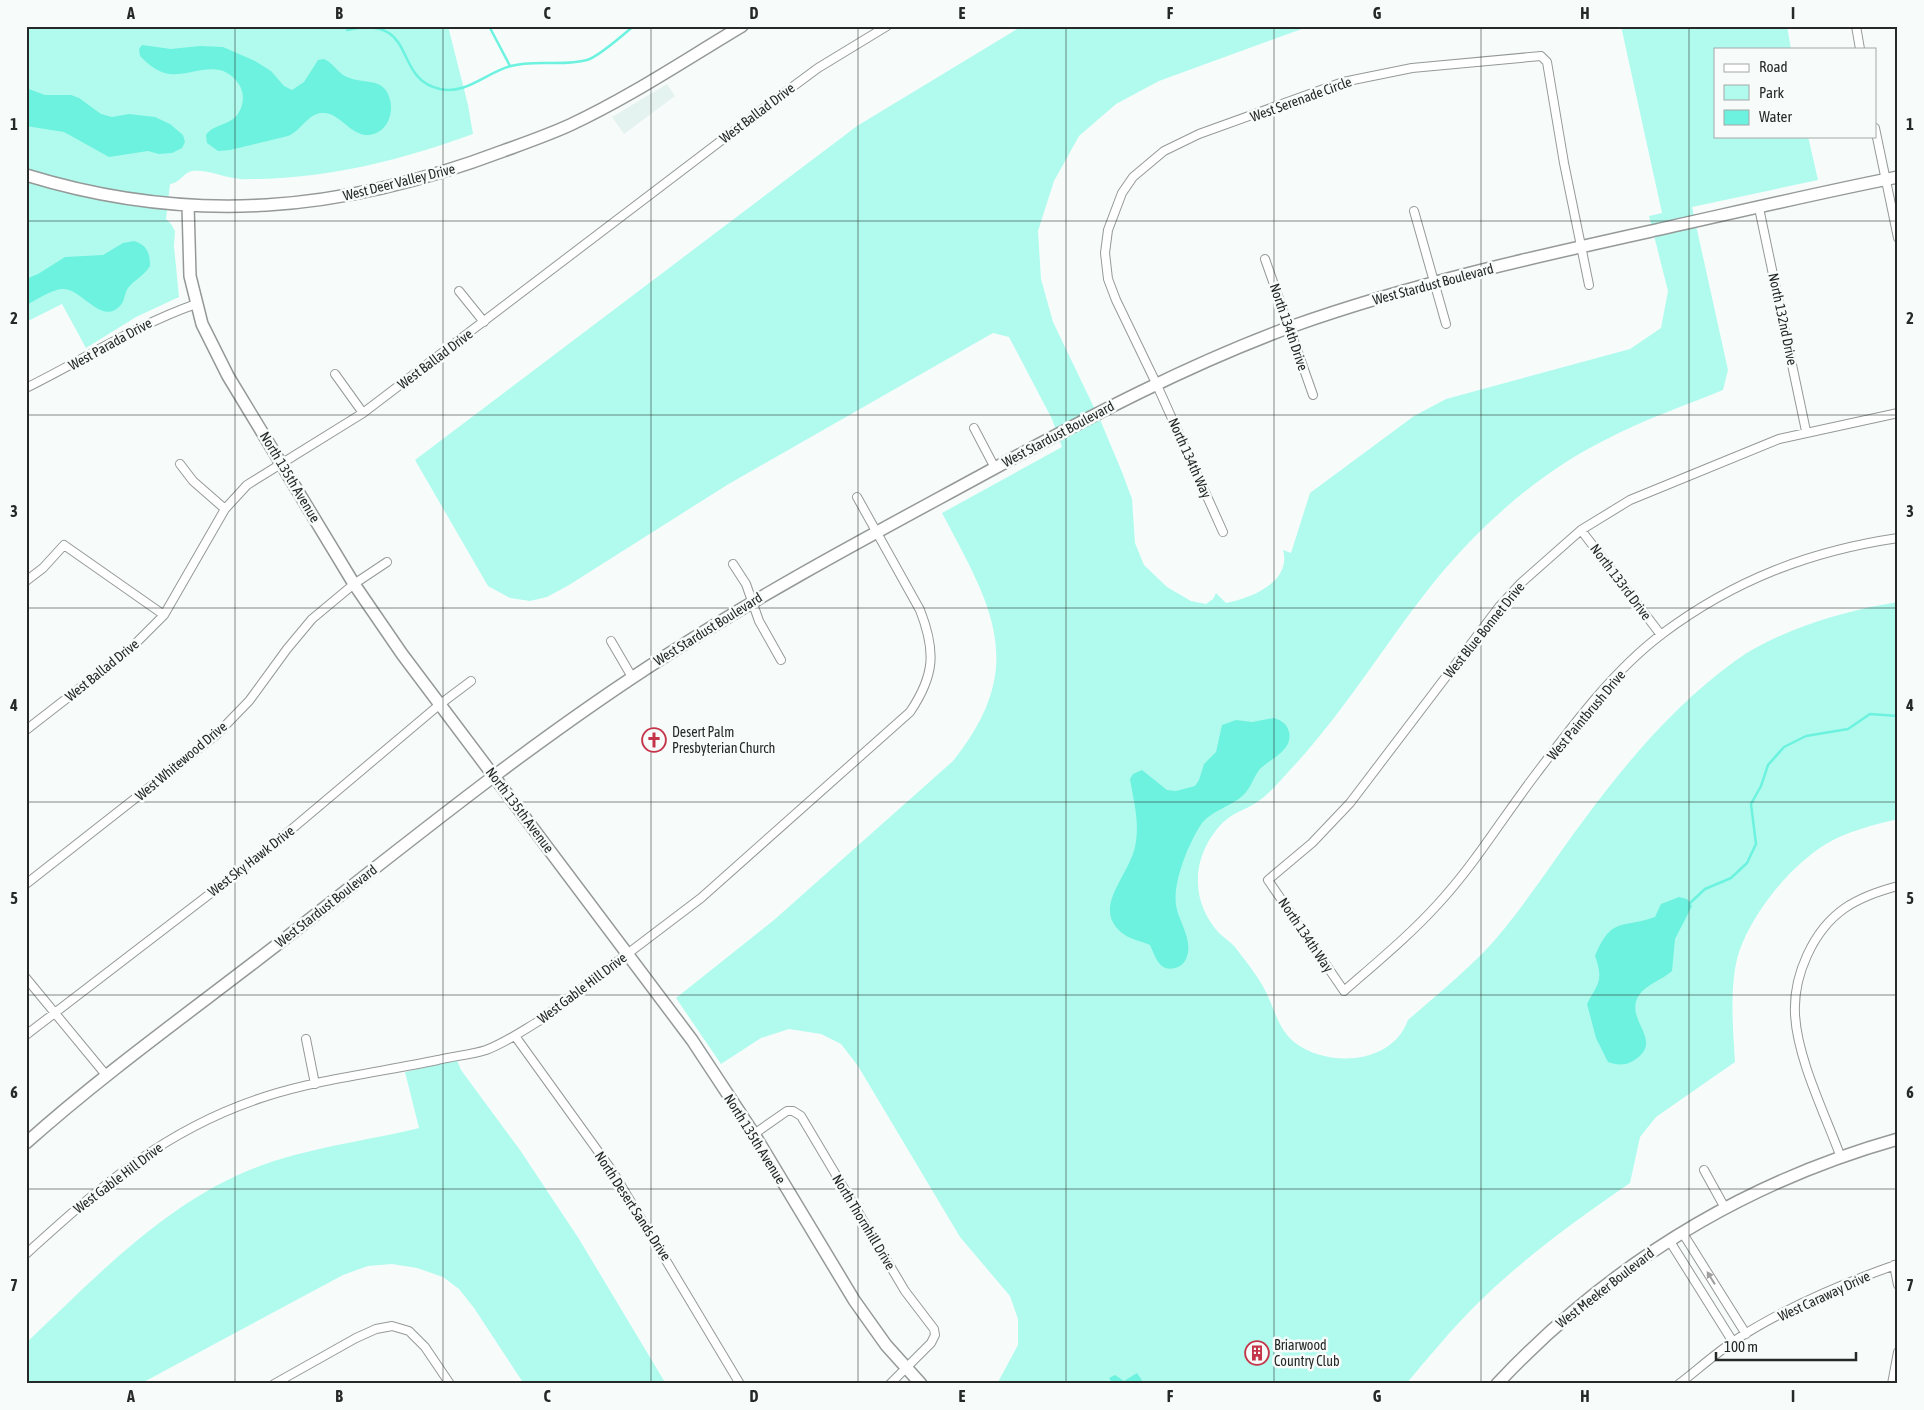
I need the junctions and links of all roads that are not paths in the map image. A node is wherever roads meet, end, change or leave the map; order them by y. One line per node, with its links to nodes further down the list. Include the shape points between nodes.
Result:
1 (742, 26): 9 (street, West Deer Valley Drive, via 577,122 432,176 368,193 316,201 275,205)
2 (887, 26): 19 (street, West Ballad Drive, via 818,68)
3 (1856, 26): 4 (street)
4 (1860, 48)
5 (1876, 133): 8 (street)
6 (26, 174): 9 (street, West Deer Valley Drive, via 120,197)
7 (1898, 177): 8 (street, West Stardust Boulevard)
8 (1885, 179): 10 (street, West Stardust Boulevard); 12 (street)
9 (188, 205): 18 (street, North 135th Avenue, via 190,276)
10 (1759, 208): 13 (street, West Stardust Boulevard); 29 (street, North 132nd Drive)
11 (1414, 210): 15 (street)
12 (1898, 238)
13 (1583, 246): 15 (street, West Stardust Boulevard); 16 (street); 23 (street, West Serenade Circle, via 1544,58 1536,55 1451,63 1343,82 1199,134 1164,151 1133,176 1122,193 1108,230 1105,253 1108,279)
14 (1265, 259): 21 (street, North 134th Drive)
15 (1434, 282): 20 (street); 21 (street, West Stardust Boulevard)
16 (1589, 285)
17 (459, 291): 19 (street)
18 (196, 304): 24 (street, West Parada Drive, via 137,328); 31 (street, North 135th Avenue, via 216,354)
19 (484, 322): 26 (street, West Ballad Drive)
20 (1446, 324)
21 (1289, 328): 23 (street, West Stardust Boulevard); 25 (street, North 134th Drive)
22 (335, 374): 26 (street)
23 (1156, 383): 32 (street, West Stardust Boulevard); 37 (street, North 134th Way)
24 (26, 388)
25 (1313, 395)
26 (363, 413): 31 (street, West Ballad Drive)
27 (1898, 413): 29 (street, West Blue Bonnet Drive)
28 (974, 428): 32 (street, West Stardust Boulevard)
29 (1806, 431): 35 (street, West Blue Bonnet Drive, via 1650,490)
30 (180, 464): 34 (street, via 193,482)
31 (282, 464): 34 (street, West Ballad Drive, via 248,485); 42 (street, North 135th Avenue)
32 (995, 468): 36 (street, West Stardust Boulevard)
33 (857, 497): 36 (street)
34 (225, 509): 44 (street, West Ballad Drive)
35 (1581, 530): 45 (street, North 133rd Drive); 53 (street, West Blue Bonnet Drive, via 1499,607 1350,803 1312,843)
36 (876, 532): 43 (street, West Stardust Boulevard); 56 (street, West Gable Hill Drive, via 928,630 932,649 924,692 910,712 701,898)
37 (1223, 532)
38 (1898, 538): 45 (street, West Paintbrush Drive, via 1810,556 1731,589)
39 (387, 562): 42 (street, West Whitewood Drive)
40 (733, 564): 43 (street)
41 (26, 580): 44 (street, via 43,568 64,545)
42 (354, 584): 50 (street, North 135th Avenue); 54 (street, West Whitewood Drive, via 312,619 249,701 216,734)
43 (752, 601): 47 (street, via 759,621); 48 (street, West Stardust Boulevard)
44 (164, 614): 51 (street, West Ballad Drive, via 129,650)
45 (1661, 634): 58 (street, West Paintbrush Drive, via 1615,678 1579,719 1438,904)
46 (611, 641): 48 (street)
47 (781, 660)
48 (632, 677): 52 (street, West Stardust Boulevard)
49 (471, 681): 50 (street, West Sky Hawk Drive)
50 (439, 705): 52 (street, North 135th Avenue); 59 (street, West Sky Hawk Drive, via 267,850)
51 (26, 730)
52 (494, 777): 56 (street, North 135th Avenue); 63 (street, West Stardust Boulevard)
53 (1268, 880): 58 (street, North 134th Way)
54 (26, 884)
55 (1898, 886): 68 (street, via 1874,892 1844,908 1816,939 1798,980 1795,1014 1802,1052)
56 (628, 954): 61 (street, West Gable Hill Drive); 65 (street, North 135th Avenue, via 692,1040)
57 (26, 978): 59 (street)
58 (1344, 991)
59 (54, 1012): 60 (street, West Sky Hawk Drive); 63 (street)
60 (26, 1035)
61 (515, 1036): 64 (street, West Gable Hill Drive, via 485,1050); 84 (street, North Desert Sands Drive, via 614,1172)
62 (306, 1039): 64 (street)
63 (106, 1075): 67 (street, West Stardust Boulevard)
64 (315, 1084): 73 (street, West Gable Hill Drive, via 225,1111 153,1149 115,1177)
65 (754, 1134): 81 (street, North 135th Avenue, via 854,1300); 81 (street, North Thornhill Drive, via 787,1111 801,1116 905,1292 934,1329 931,1343)
66 (1898, 1139): 68 (street, West Meeker Boulevard)
67 (26, 1143)
68 (1840, 1156): 70 (street, West Meeker Boulevard)
69 (1704, 1170): 70 (street)
70 (1725, 1208): 71 (street, West Meeker Boulevard)
71 (1682, 1232): 72 (street, West Meeker Boulevard); 76 (street, one-way to 71)
72 (1669, 1240): 77 (street); 87 (street, West Meeker Boulevard, via 1570,1313)
73 (26, 1254)
74 (1896, 1265): 75 (street); 78 (street, West Caraway Drive, via 1827,1292)
75 (1898, 1285)
76 (1720, 1293): 77 (street); 78 (street)
77 (1707, 1301): 79 (street)
78 (1746, 1334): 79 (street, West Caraway Drive)
79 (1733, 1342): 88 (street, West Caraway Drive)
80 (1898, 1352): 89 (street)
81 (906, 1370): 85 (street); 86 (street, North 135th Avenue)
82 (274, 1384): 83 (street, via 356,1338 392,1326 409,1331 425,1347)
83 (450, 1384)
84 (740, 1384)
85 (890, 1384)
86 (921, 1384)
87 (1496, 1384)
88 (1679, 1384)
89 (1892, 1384)

